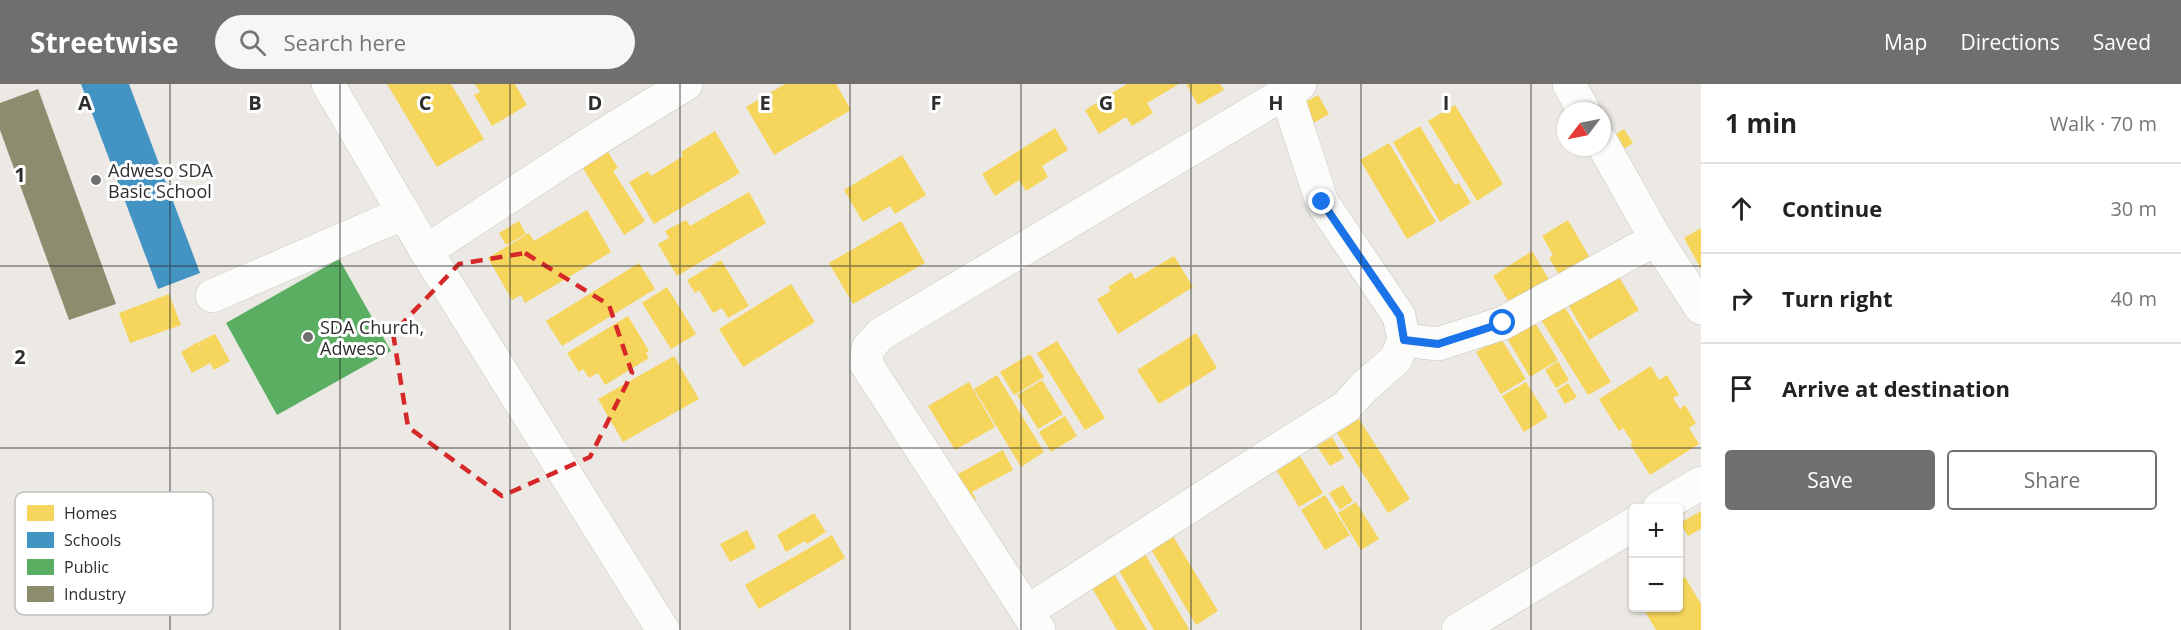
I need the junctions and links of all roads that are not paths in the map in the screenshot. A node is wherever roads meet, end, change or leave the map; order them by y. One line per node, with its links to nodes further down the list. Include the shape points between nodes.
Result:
1 (328, 84): 7 (street)
2 (686, 84): 9 (street)
3 (1569, 84): 5 (street)
4 (1293, 88): 12 (street, via 1322,202 1400,316); 16 (street, via 881,334 868,348 866,364)
5 (1579, 102)
6 (1610, 156): 8 (street)
7 (404, 213): 9 (street); 10 (street)
8 (1656, 239): 11 (street); 12 (street, via 1503,323 1438,344)
9 (426, 251): 17 (street)
10 (212, 296)
11 (1701, 308)
12 (1404, 340): 16 (street, via 1396,358 1346,407 1238,475)
13 (1701, 483): 14 (street)
14 (1666, 504)
15 (1629, 527): 18 (street)
16 (1034, 621)
17 (663, 630)
18 (1458, 630)

